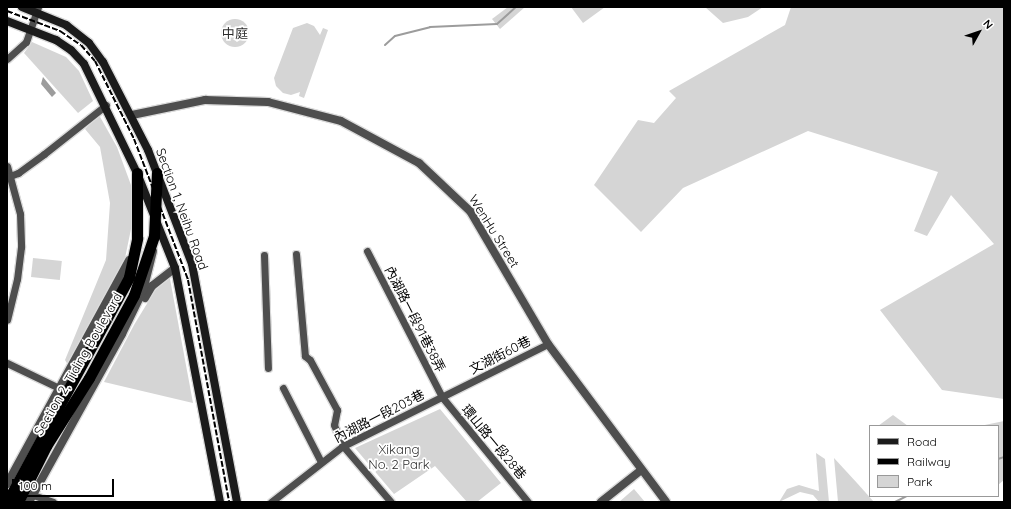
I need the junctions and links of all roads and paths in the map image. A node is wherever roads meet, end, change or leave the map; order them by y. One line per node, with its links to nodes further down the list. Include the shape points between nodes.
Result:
1 (22, 7): 2 (main road, Section 1, Neihu Road)
2 (38, 10): 4 (street); 7 (main road, Section 1, Neihu Road, via 66,25 89,43 103,62)
3 (7, 21): 4 (main road, Section 1, Neihu Road)
4 (31, 31): 5 (street, via 26,42); 6 (main road, Section 1, Neihu Road, via 56,40 71,50 84,64)
5 (7, 59)
6 (106, 105): 9 (main road, Section 1, Neihu Road); 11 (street, via 44,154)
7 (132, 115): 10 (main road, Section 1, Neihu Road); 21 (street, WenHu Street, via 205,100 268,102 341,121 419,163 460,198 470,211)
8 (7, 166): 11 (street)
9 (137, 173): 12 (main road, Section 1, Neihu Road); 14 (highway, Section 2, Tiding Boulevard)
10 (157, 173): 12 (highway, Section 2, Tiding Boulevard); 36 (main road, Section 1, Neihu Road, via 192,264)
11 (10, 176): 19 (street, via 20,214 21,247 17,279)
12 (156, 222): 13 (highway, Section 2, Tiding Boulevard); 18 (main road, Section 1, Neihu Road)
13 (154, 236): 20 (street, Section 2, Tiding Boulevard, via 153,256 144,291); 33 (highway, Section 2, Tiding Boulevard, via 134,295 89,378 46,446)
14 (137, 238): 24 (street, Section 2, Tiding Boulevard, via 124,271); 32 (highway, Section 2, Tiding Boulevard, via 129,277)
15 (367, 251): 26 (street, 內湖路一段91巷38弄)
16 (296, 254): 27 (street, via 304,356 310,360 337,410 334,425)
17 (264, 255): 23 (street)
18 (175, 268): 20 (street, via 152,286); 35 (main road, Section 1, Neihu Road)
19 (7, 320)
20 (122, 334): 31 (street, Section 2, Tiding Boulevard)
21 (548, 344): 26 (street, 文湖街60巷); 29 (street, WenHu Street, via 636,460)
22 (7, 363): 24 (street)
23 (268, 368)
24 (59, 388): 30 (street, Section 2, Tiding Boulevard)
25 (283, 388): 28 (street)
26 (442, 398): 27 (street, 內湖路一段203巷); 39 (street, 環山路一段28巷)
27 (343, 446): 28 (street, 內湖路一段203巷); 38 (street)
28 (321, 462): 37 (street, 內湖路一段203巷)
29 (640, 471): 40 (street); 41 (street, WenHu Street)
30 (7, 484)
31 (31, 498): 34 (street)
32 (8, 502)
33 (18, 502)
34 (53, 502)
35 (220, 502)
36 (237, 502)
37 (271, 502)
38 (390, 502)
39 (528, 502)
40 (601, 502)
41 (666, 502)

